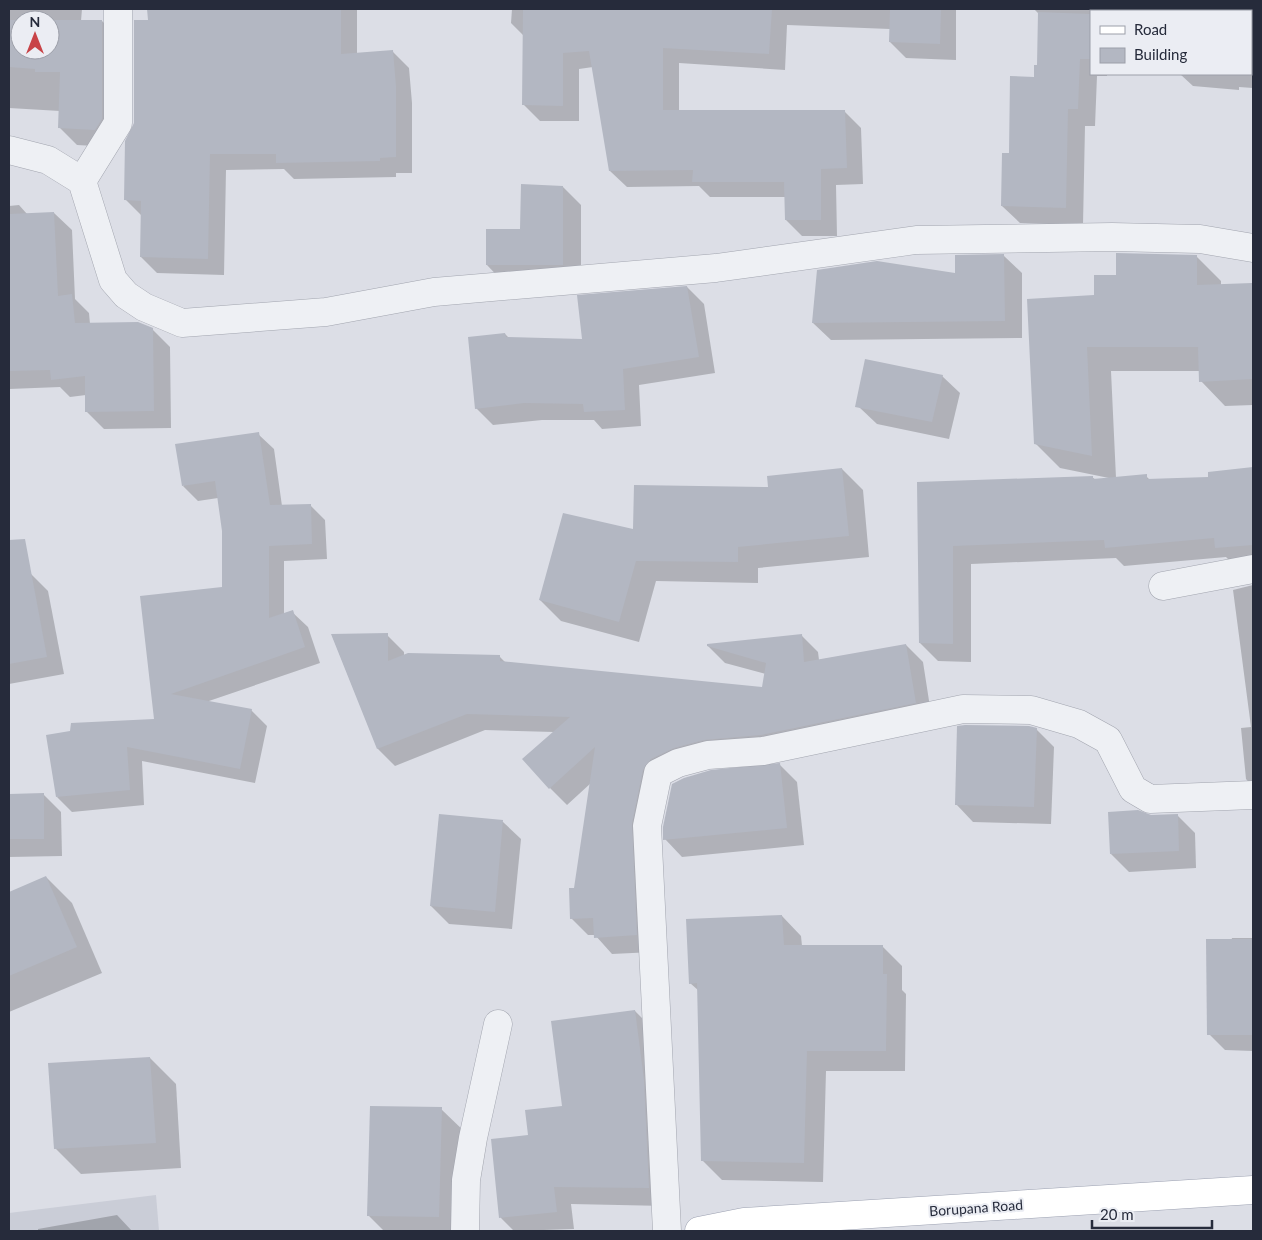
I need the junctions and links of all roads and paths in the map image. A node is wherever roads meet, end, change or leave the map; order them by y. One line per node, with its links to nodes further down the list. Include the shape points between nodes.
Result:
1 (118, 9): 3 (street, via 118,123)
2 (9, 150): 3 (street, via 48,160)
3 (82, 181): 4 (street, via 113,280 126,295 144,307 182,323 326,312 434,292 716,268 916,240 1122,238 1200,240)
4 (1253, 248)
5 (1253, 569): 6 (street)
6 (1163, 586)
7 (1253, 795): 12 (street, via 1150,798 1134,788 1108,740 1079,724 1031,710 962,709 763,751 708,755 678,763 658,773 647,826)
8 (498, 1024): 11 (street, via 468,1172)
9 (1253, 1190): 10 (main road, Borupana Road)
10 (893, 1222): 13 (main road, Borupana Road, via 744,1222)
11 (465, 1231)
12 (668, 1231)
13 (698, 1231)

